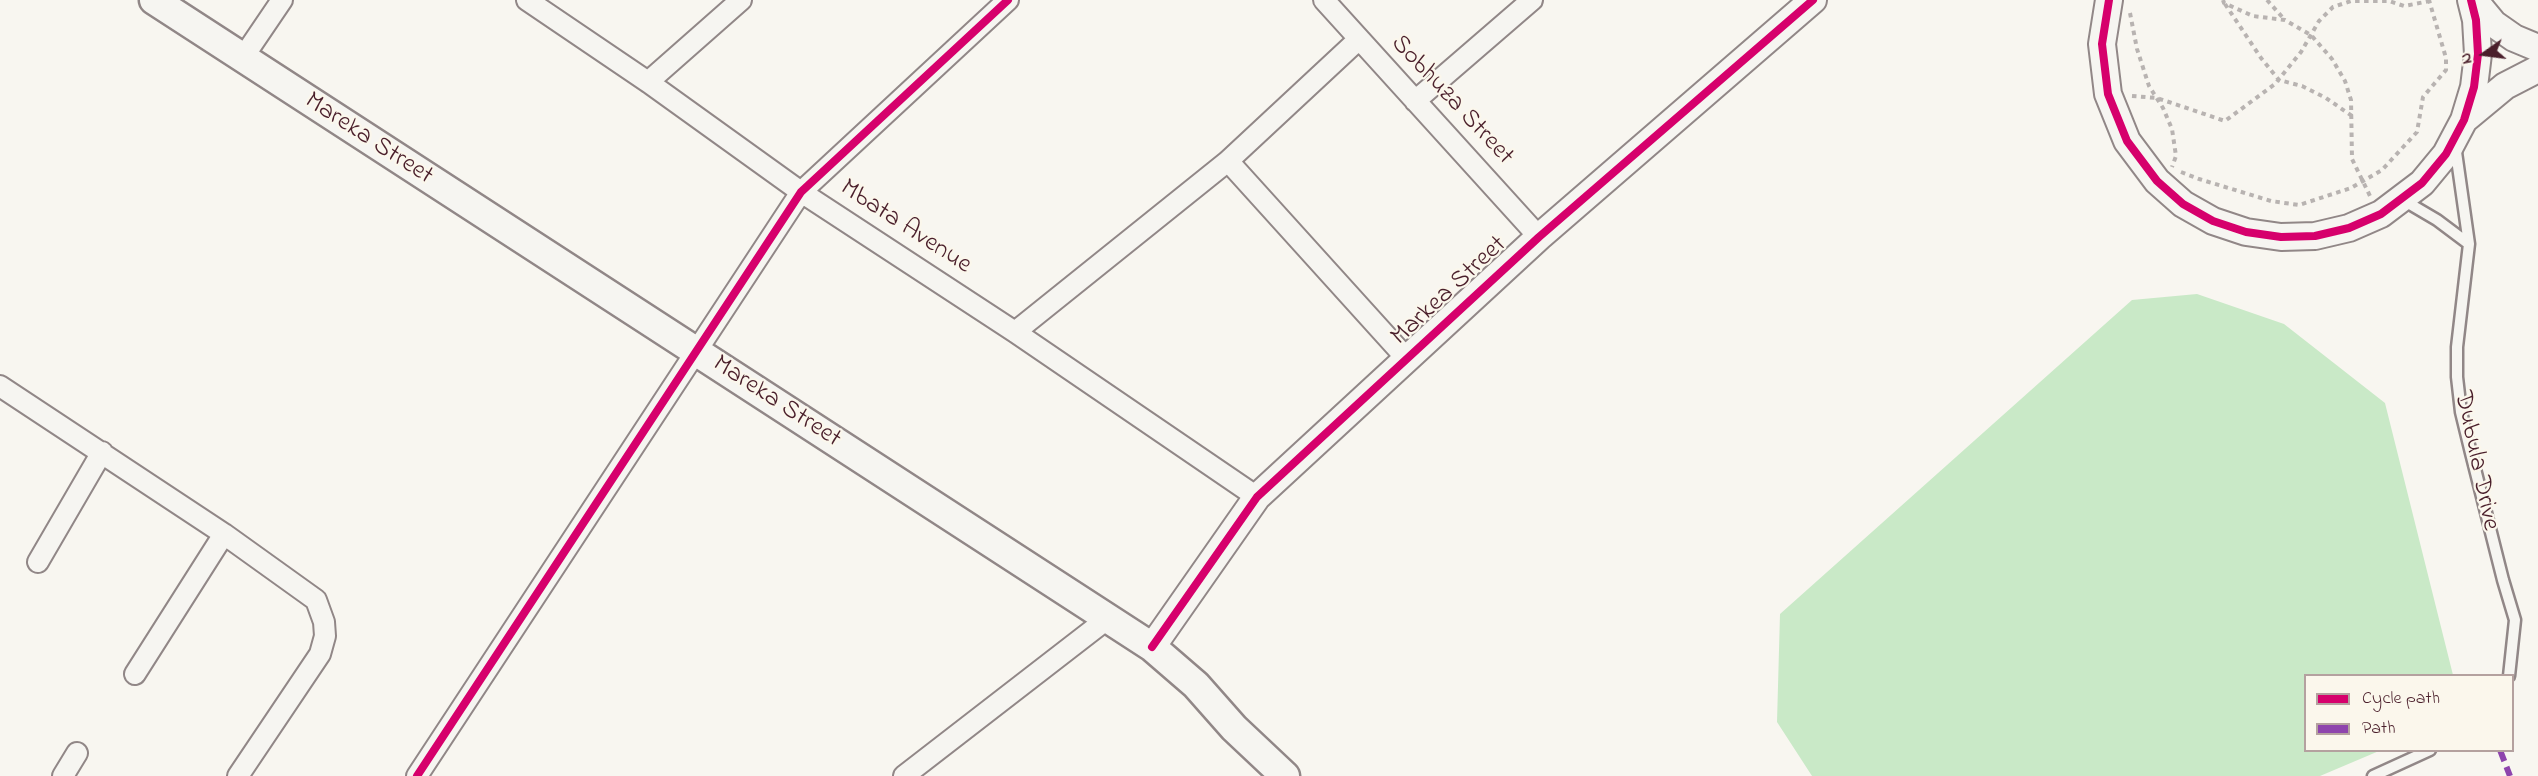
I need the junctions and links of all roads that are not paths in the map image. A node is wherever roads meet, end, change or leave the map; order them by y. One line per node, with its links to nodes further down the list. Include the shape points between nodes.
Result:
1 (154, 0): 13 (main road, Mareka Street)
2 (282, 0): 13 (street)
3 (527, 0): 15 (street, Mbata Avenue)
4 (741, 0): 15 (street)
5 (1008, 0): 19 (street)
6 (1324, 0): 11 (street, Sobhuza Street)
7 (1532, 0): 16 (street)
8 (1813, 0): 21 (street, Markea Street)
9 (2472, 0): 12 (street, via 2494,24); 17 (street, via 2478,54 2474,87)
10 (2119, 6): 20 (street, via 2102,44 2108,94 2127,141 2157,181 2183,204 2213,221 2246,232 2281,237 2315,236 2349,228)
11 (1358, 40): 16 (street, Sobhuza Street); 18 (street)
12 (2538, 48)
13 (242, 59): 24 (main road, Mareka Street)
14 (2538, 69): 17 (street, via 2505,86)
15 (648, 82): 19 (street, Mbata Avenue)
16 (1415, 101): 21 (street, Sobhuza Street)
17 (2459, 129): 20 (street, via 2446,154); 22 (lane, Dubula Drive)
18 (1228, 161): 23 (street); 25 (street)
19 (801, 192): 23 (street, Mbata Avenue); 24 (street)
20 (2403, 200): 22 (lane, via 2437,219)
21 (1539, 237): 25 (street, Markea Street)
22 (2469, 244): 34 (lane, Dubula Drive, via 2457,377 2471,453 2515,620)
23 (1015, 332): 28 (street, Mbata Avenue)
24 (696, 351): 31 (main road, Mareka Street); 39 (street)
25 (1408, 360): 28 (street, Markea Street)
26 (0, 386): 27 (street)
27 (102, 452): 29 (street); 30 (street)
28 (1257, 497): 32 (street, Markea Street)
29 (224, 534): 33 (street); 38 (street, via 316,600 325,636 320,654)
30 (38, 562)
31 (1107, 619): 32 (main road, Mareka Street); 40 (street)
32 (1152, 647): 41 (main road, Mareka Street)
33 (135, 674)
34 (2509, 674)
35 (2426, 752): 42 (lane)
36 (77, 753): 37 (street)
37 (63, 776)
38 (238, 776)
39 (417, 776)
40 (904, 776)
41 (1285, 776)
42 (2373, 776)

